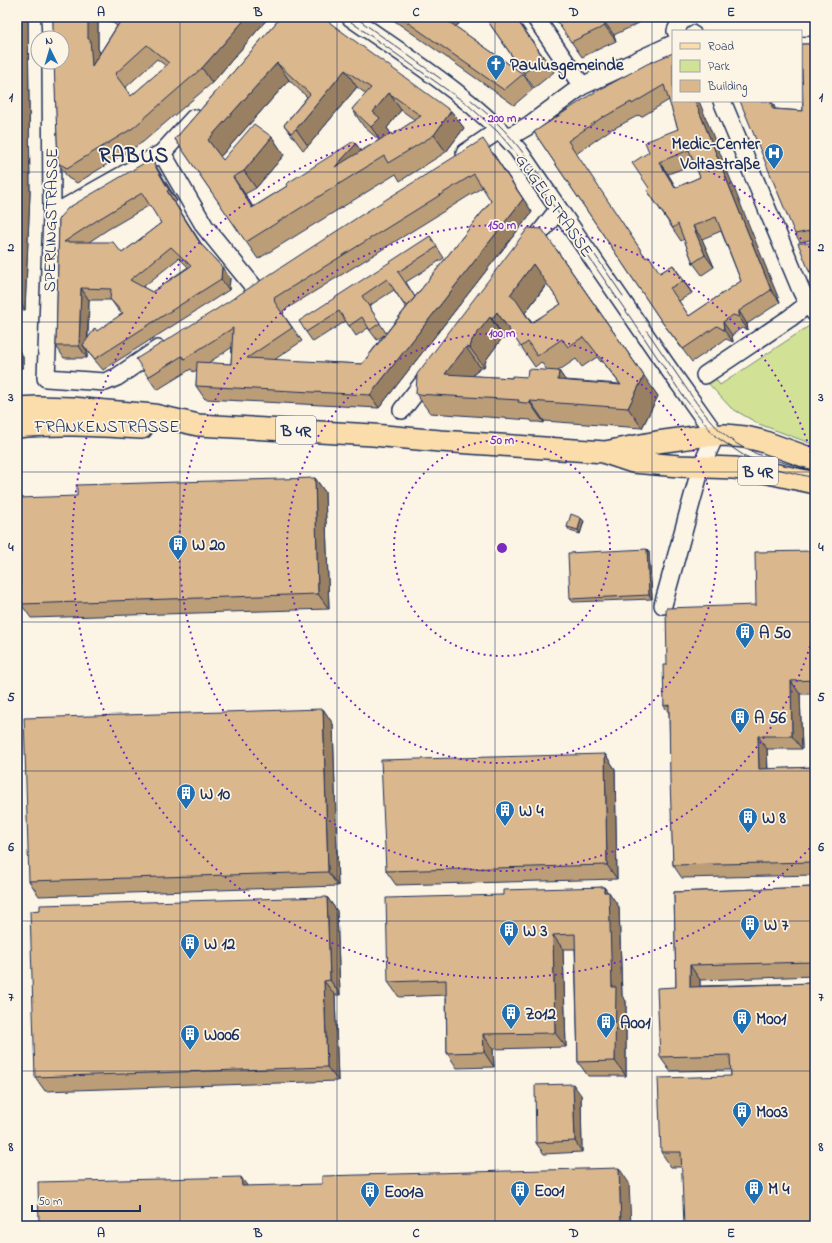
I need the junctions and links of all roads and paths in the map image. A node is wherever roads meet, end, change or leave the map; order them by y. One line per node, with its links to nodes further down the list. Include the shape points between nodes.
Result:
1 (50, 17): 7 (street)
2 (350, 17): 15 (street, GUGELSTRASSE, via 468,102)
3 (535, 17): 12 (street)
4 (688, 17): 8 (street, via 680,22)
5 (699, 17): 9 (street, via 707,22)
6 (815, 27): 9 (street)
7 (51, 30)
8 (676, 30)
9 (711, 30)
10 (672, 44): 12 (street)
11 (51, 70): 19 (street, SPERLINGSTRASSE)
12 (582, 86): 15 (street, via 528,126)
13 (722, 102): 22 (street)
14 (204, 108): 16 (street)
15 (503, 134): 17 (street); 18 (street, GUGELSTRASSE, via 518,150)
16 (162, 154): 19 (street); 21 (street, via 205,227)
17 (450, 163)
18 (558, 210): 20 (street); 30 (street, GUGELSTRASSE)
19 (52, 215): 23 (street, SPERLINGSTRASSE, via 46,378 105,382 117,377)
20 (517, 262)
21 (254, 286)
22 (811, 308): 25 (street, via 790,318)
23 (169, 342)
24 (439, 363): 27 (street)
25 (705, 375)
26 (17, 408): 28 (main road, FRANKENSTRASSE / B 4R, via 50,407 146,415)
27 (402, 410)
28 (198, 425): 29 (main road, FRANKENSTRASSE / B 4R, via 154,429 74,425); 31 (main road, FRANKENSTRASSE / B 4R)
29 (17, 427)
30 (715, 436): 31 (main road, FRANKENSTRASSE / B 4R, via 657,442); 32 (main road, FRANKENSTRASSE / B 4R, via 736,436 756,440); 33 (street)
31 (605, 452): 33 (main road, FRANKENSTRASSE / B 4R, via 632,462)
32 (815, 460)
33 (701, 467): 34 (main road, FRANKENSTRASSE / B 4R, via 749,470); 35 (street)
34 (815, 483)
35 (664, 605)

